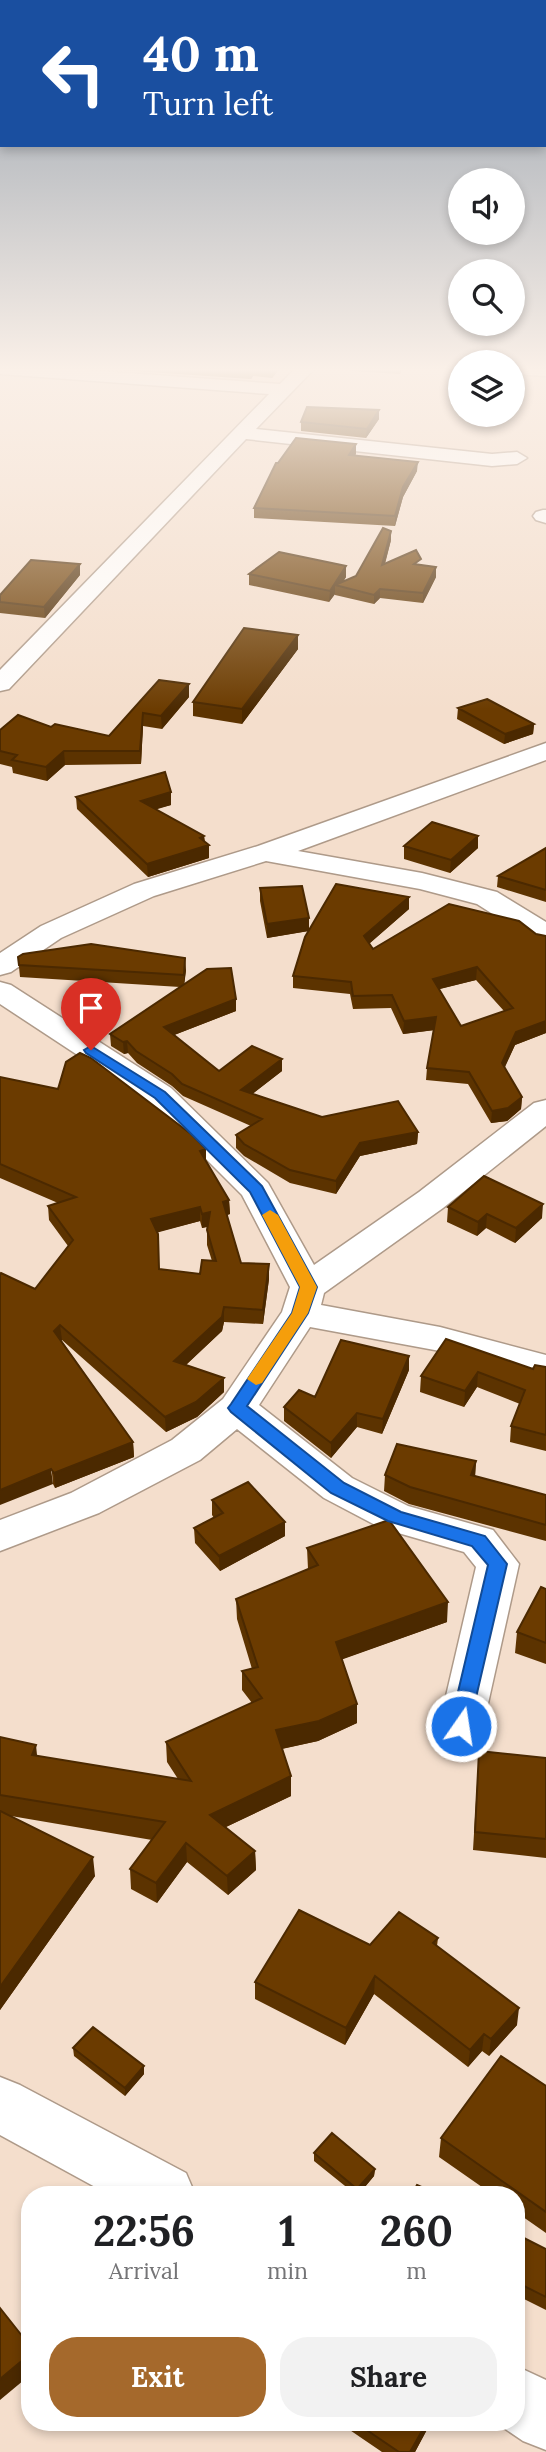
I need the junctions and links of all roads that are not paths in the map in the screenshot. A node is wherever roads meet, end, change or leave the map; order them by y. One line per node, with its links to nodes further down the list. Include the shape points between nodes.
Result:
1 (194, 482): 2 (street)
2 (0, 684)
3 (546, 751): 4 (street)
4 (265, 853): 5 (street, via 422,881 487,898); 6 (street, via 144,890 51,932)
5 (546, 938)
6 (0, 966)
7 (0, 991): 9 (street, via 160,1095 256,1190)
8 (546, 1110): 9 (street)
9 (304, 1300): 10 (street); 11 (street)
10 (546, 1368)
11 (237, 1408): 12 (street, via 186,1450 85,1503); 13 (street, via 338,1488 395,1517 478,1541 498,1564)
12 (0, 1536)
13 (461, 1726)
14 (0, 2104): 15 (main road)
15 (150, 2186)
16 (525, 2405): 17 (main road)
17 (546, 2418)

